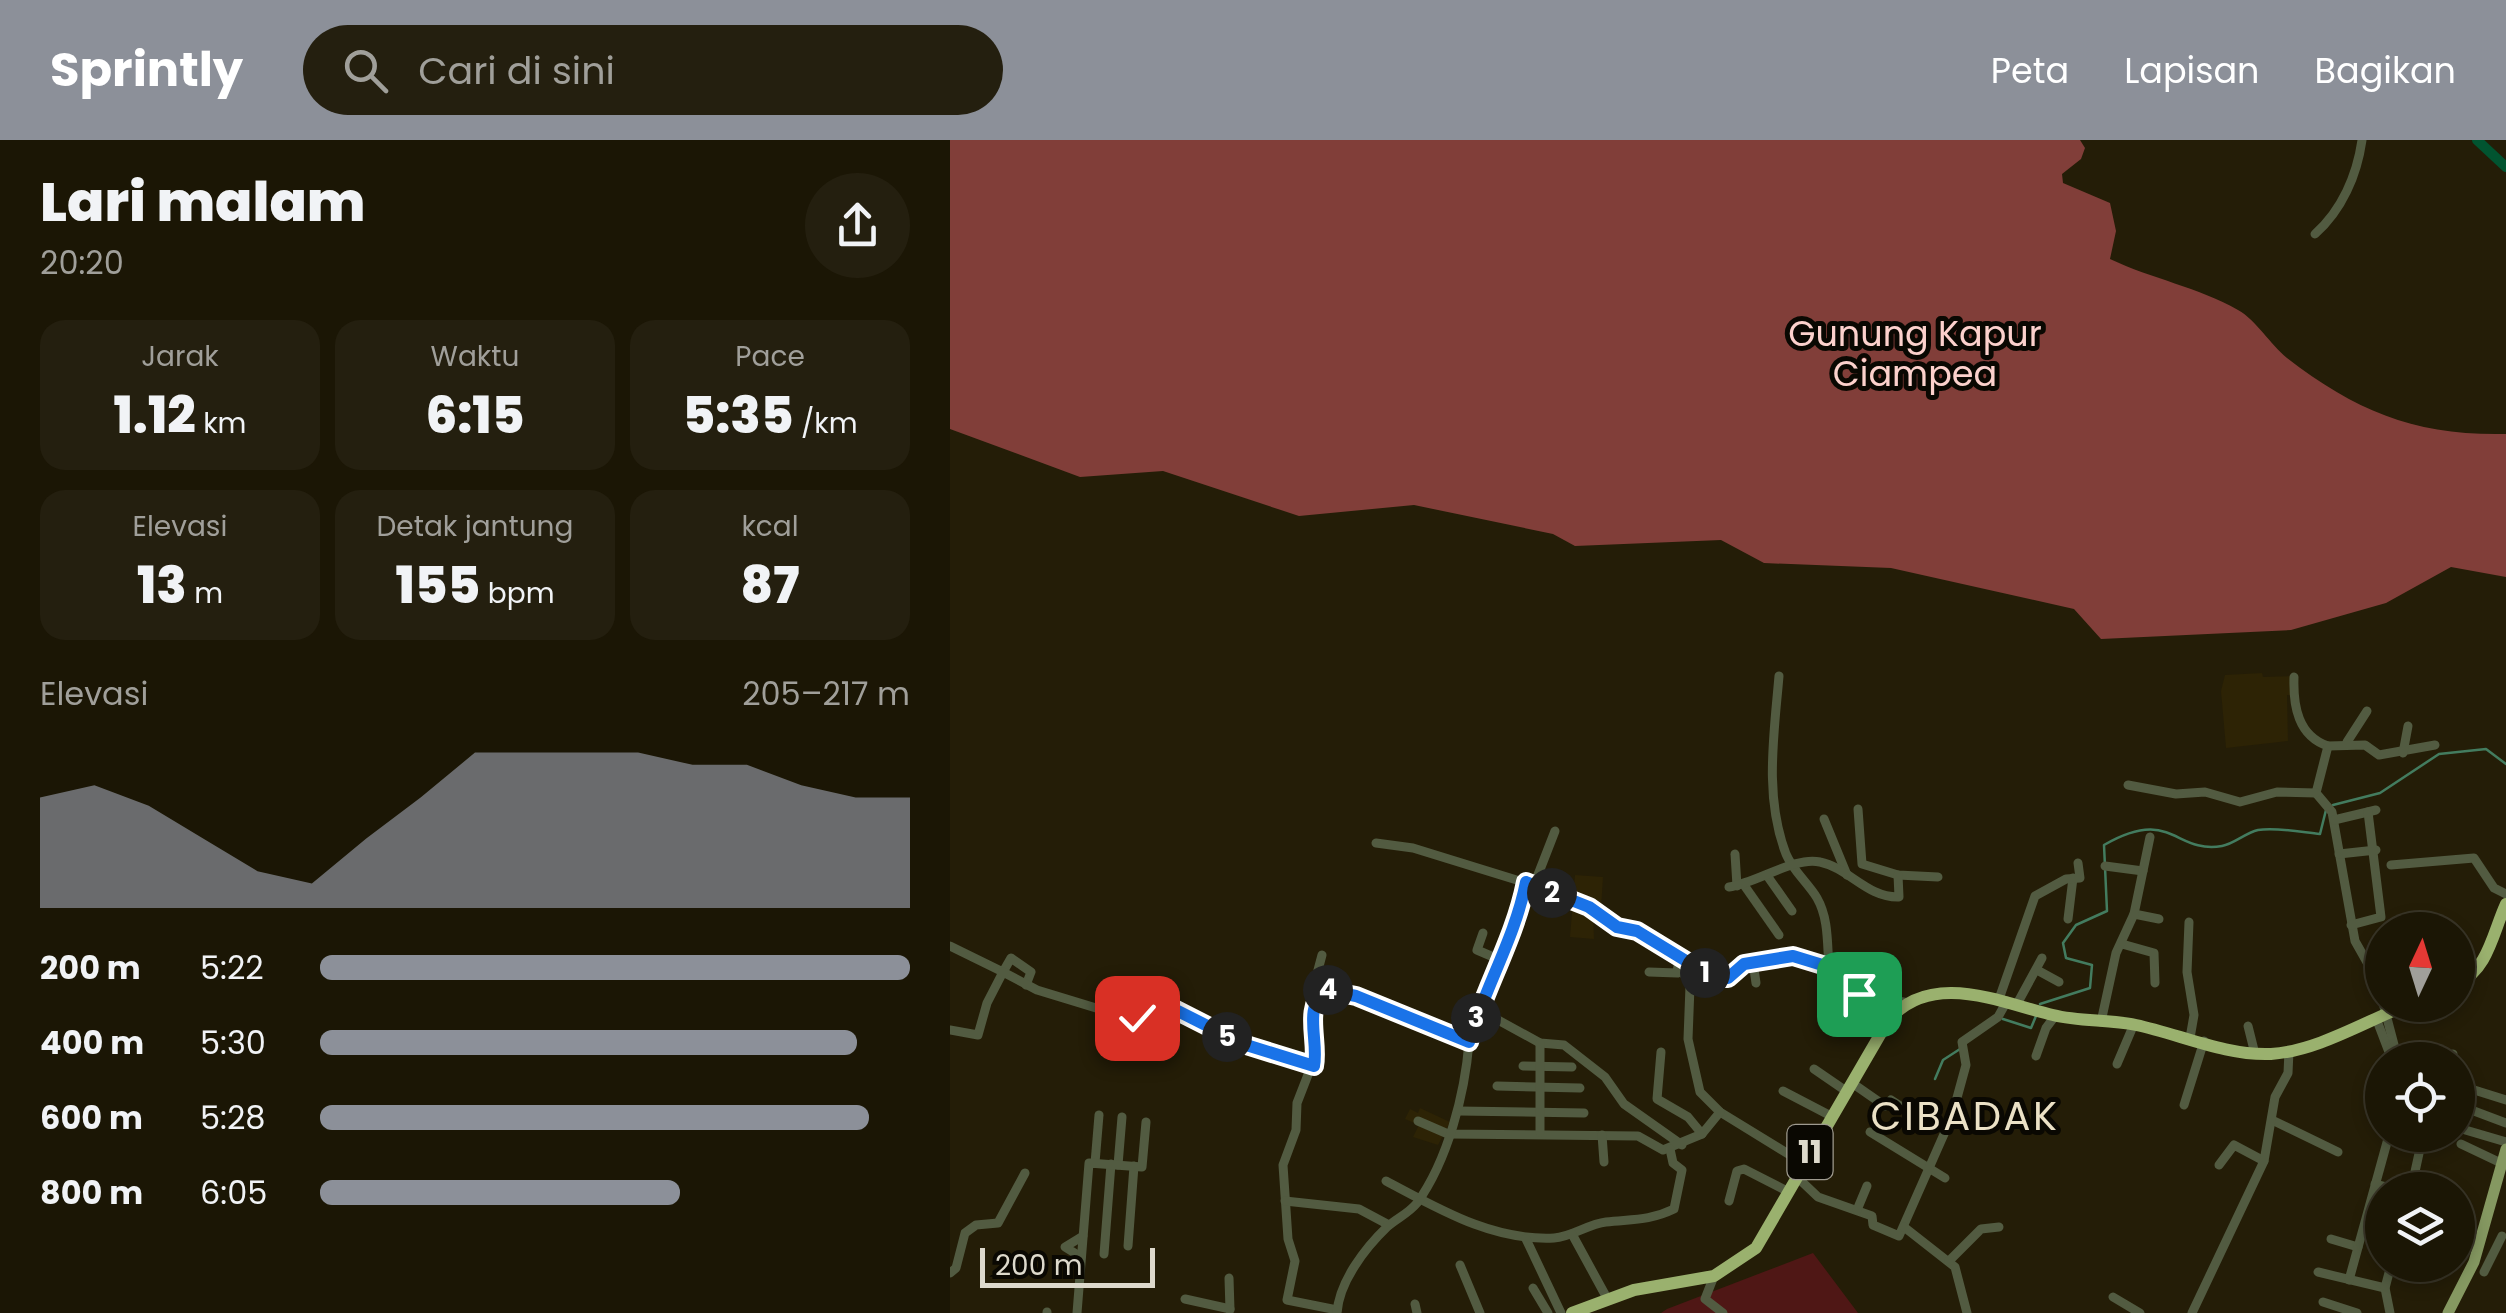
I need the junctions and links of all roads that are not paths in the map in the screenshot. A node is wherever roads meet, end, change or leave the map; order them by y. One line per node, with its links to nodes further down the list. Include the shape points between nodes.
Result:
1 (2362, 140): 2 (street, via 2358,172)
2 (2316, 234)
3 (1778, 676): 25 (street, via 1773,795)
4 (2294, 677): 9 (street, via 2304,728)
5 (2367, 711): 7 (street)
6 (2408, 726): 10 (street)
7 (2347, 742): 9 (street); 10 (street, via 2379,754)
8 (2435, 745): 10 (street)
9 (2328, 746): 12 (street)
10 (2403, 753)
11 (2128, 785): 12 (street, via 2240,802 2278,792)
12 (2316, 793): 14 (street)
13 (1858, 810): 29 (street, via 1862,864)
14 (2331, 813): 19 (street, via 2372,811); 21 (street)
15 (1824, 820): 22 (street)
16 (1555, 831): 34 (street)
17 (2150, 837): 28 (street)
18 (1376, 843): 34 (street)
19 (2376, 850): 21 (street); 43 (street, via 2381,917)
20 (1734, 854): 35 (street)
21 (2339, 854): 43 (street)
22 (1836, 856): 23 (street); 31 (street)
23 (1818, 861): 25 (street); 31 (street)
24 (2078, 863): 33 (street, via 2081,877)
25 (1792, 865): 30 (street); 55 (street, via 1818,900)
26 (2391, 865): 36 (street, via 2474,858)
27 (2104, 866): 28 (street)
28 (2144, 870): 39 (street)
29 (1898, 875): 31 (street, via 1894,898); 32 (street)
30 (1768, 877): 35 (street); 38 (street)
31 (1848, 877)
32 (1938, 877)
33 (2073, 878): 40 (street); 66 (street, via 2035,896)
34 (1530, 884): 48 (street); 52 (street)
35 (1736, 886): 45 (street)
36 (2506, 894)
37 (2506, 904): 59 (highway)
38 (1792, 911)
39 (2134, 914): 41 (street); 46 (street)
40 (2068, 919)
41 (2159, 919)
42 (2189, 922): 76 (street)
43 (2351, 925): 50 (street)
44 (1483, 933): 52 (street, via 1476,950)
45 (1779, 935)
46 (2122, 944): 62 (street, via 2154,953); 71 (street)
47 (950, 946): 57 (street)
48 (1673, 953): 53 (street, via 1719,979); 54 (street)
49 (1322, 954): 64 (street, via 1318,970)
50 (2365, 955)
51 (2042, 958): 56 (street)
52 (1498, 959): 68 (street)
53 (1753, 962): 55 (street, via 1793,956); 60 (street)
54 (1678, 966): 58 (street, via 1670,975); 101 (street, via 1690,986 1688,1040 1696,1084)
55 (1829, 967): 65 (street)
56 (2037, 970): 61 (street); 66 (street)
57 (1004, 972): 63 (street); 63 (street, via 1011,958 1031,972); 75 (street, via 978,1035)
58 (1649, 972)
59 (2475, 973)
60 (1756, 982)
61 (2058, 982)
62 (2155, 983)
63 (1026, 986): 85 (street, via 1129,1018 1155,1006 1172,1008 1243,1044)
64 (1325, 990): 78 (street); 85 (street, via 1312,1021)
65 (1859, 994): 67 (street); 69 (street)
66 (2008, 1001): 67 (highway, via 1966,992); 70 (highway); 130 (street, via 1962,1048 1967,1062 1961,1085)
67 (1909, 1003): 91 (highway, 11, via 1888,1021)
68 (1478, 1009): 78 (street); 79 (street)
69 (1856, 1010)
70 (2043, 1013): 71 (highway); 83 (street)
71 (2101, 1022): 73 (highway)
72 (2365, 1022): 80 (highway)
73 (2134, 1024): 76 (highway); 84 (street)
74 (2248, 1026): 82 (street)
75 (950, 1030)
76 (2190, 1038): 77 (highway)
77 (2204, 1041): 82 (highway); 97 (street)
78 (1469, 1042): 99 (street)
79 (1540, 1043): 87 (street); 117 (street, via 1564,1046 1605,1077 1624,1104)
80 (2290, 1051): 82 (highway); 109 (street)
81 (1660, 1052): 114 (street, via 1657,1099)
82 (2255, 1054)
83 (2036, 1056)
84 (2116, 1064)
85 (1314, 1066): 139 (street, via 1285,1152)
86 (1523, 1066): 87 (street)
87 (1540, 1066): 88 (street); 92 (street)
88 (1572, 1068)
89 (1814, 1069): 91 (street)
90 (1497, 1086): 92 (street)
91 (1849, 1087): 98 (street); 105 (highway, 11)
92 (1540, 1088): 93 (street); 102 (street)
93 (1580, 1088)
94 (2475, 1089): 96 (street)
95 (1782, 1092): 105 (street)
96 (2506, 1100)
97 (2184, 1105)
98 (1908, 1110)
99 (1459, 1111): 102 (street); 113 (street)
100 (2475, 1111): 110 (street)
101 (1720, 1112): 114 (street); 125 (street)
102 (1540, 1113): 103 (street); 111 (street)
103 (1584, 1113)
104 (1099, 1115): 124 (street)
105 (1832, 1116): 125 (highway, 11)
106 (1122, 1118): 127 (street)
107 (1418, 1121): 113 (street)
108 (1146, 1122): 129 (street, via 1142,1167)
109 (2274, 1122): 121 (street); 122 (street)
110 (2506, 1123)
111 (1540, 1132): 113 (street); 116 (street)
112 (1870, 1132): 130 (street)
113 (1448, 1134): 137 (street)
114 (1702, 1134): 117 (street)
115 (2475, 1134): 118 (street)
116 (1602, 1135): 119 (street, via 1638,1136); 123 (street)
117 (1682, 1145): 119 (street)
118 (2506, 1146): 126 (main road)
119 (1670, 1149): 146 (street, via 1682,1170 1674,1209 1646,1222 1603,1222)
120 (2475, 1151): 126 (street)
121 (2338, 1152)
122 (2264, 1161): 128 (street, via 2231,1145); 180 (street)
123 (1604, 1162)
124 (1095, 1163): 127 (street); 147 (street, via 1088,1163)
125 (1803, 1163): 132 (highway, 11)
126 (2501, 1163): 145 (main road)
127 (1115, 1165): 129 (street); 153 (street)
128 (2219, 1165)
129 (1134, 1166): 151 (street)
130 (1930, 1168): 133 (street); 143 (street)
131 (1026, 1173): 157 (street, via 998,1224 965,1233)
132 (1798, 1178): 136 (highway, 11); 140 (street, via 1824,1200)
133 (1946, 1178)
134 (1386, 1181): 137 (street)
135 (1868, 1186): 140 (street)
136 (1789, 1192): 138 (street, via 1744,1169); 160 (highway, 11, via 1756,1248)
137 (1420, 1199): 142 (street); 149 (street, via 1453,1219)
138 (1729, 1200)
139 (1285, 1201): 142 (street, via 1359,1209); 171 (street, via 1296,1261 1287,1300)
140 (1857, 1210): 143 (street, via 1896,1237)
141 (2365, 1221): 152 (street)
142 (1389, 1225): 171 (street, via 1356,1266)
143 (1904, 1227): 155 (street)
144 (2000, 1228): 155 (street, via 1981,1229)
145 (2483, 1228): 148 (street); 183 (main road)
146 (1572, 1234): 149 (street); 168 (street)
147 (1083, 1236): 154 (street); 154 (street, via 1066,1247)
148 (2504, 1237): 159 (street)
149 (1526, 1239): 175 (street)
150 (2331, 1239): 152 (street)
151 (1128, 1246)
152 (2358, 1247): 162 (street)
153 (1104, 1254)
154 (1081, 1257): 172 (street)
155 (1949, 1262): 178 (street)
156 (1460, 1265): 173 (street)
157 (950, 1272)
158 (2318, 1272): 162 (street)
159 (2484, 1272)
160 (1714, 1276): 168 (highway, 11); 177 (street, via 1705,1299)
161 (1229, 1278): 170 (street)
162 (2349, 1280): 165 (street)
163 (2387, 1282): 165 (street)
164 (1533, 1288): 174 (street)
165 (2385, 1288): 182 (street)
166 (2113, 1296): 179 (street)
167 (1185, 1298): 170 (street)
168 (1608, 1300): 176 (highway, 11)
169 (2323, 1302): 181 (street)
170 (1230, 1311)
171 (1337, 1312)
172 (1078, 1313)
173 (1480, 1313)
174 (1548, 1313)
175 (1561, 1313)
176 (1572, 1313)
177 (1723, 1313)
178 (1967, 1313)
179 (2140, 1313)
180 (2192, 1313)
181 (2357, 1313)
182 (2390, 1313)
183 (2448, 1313)

